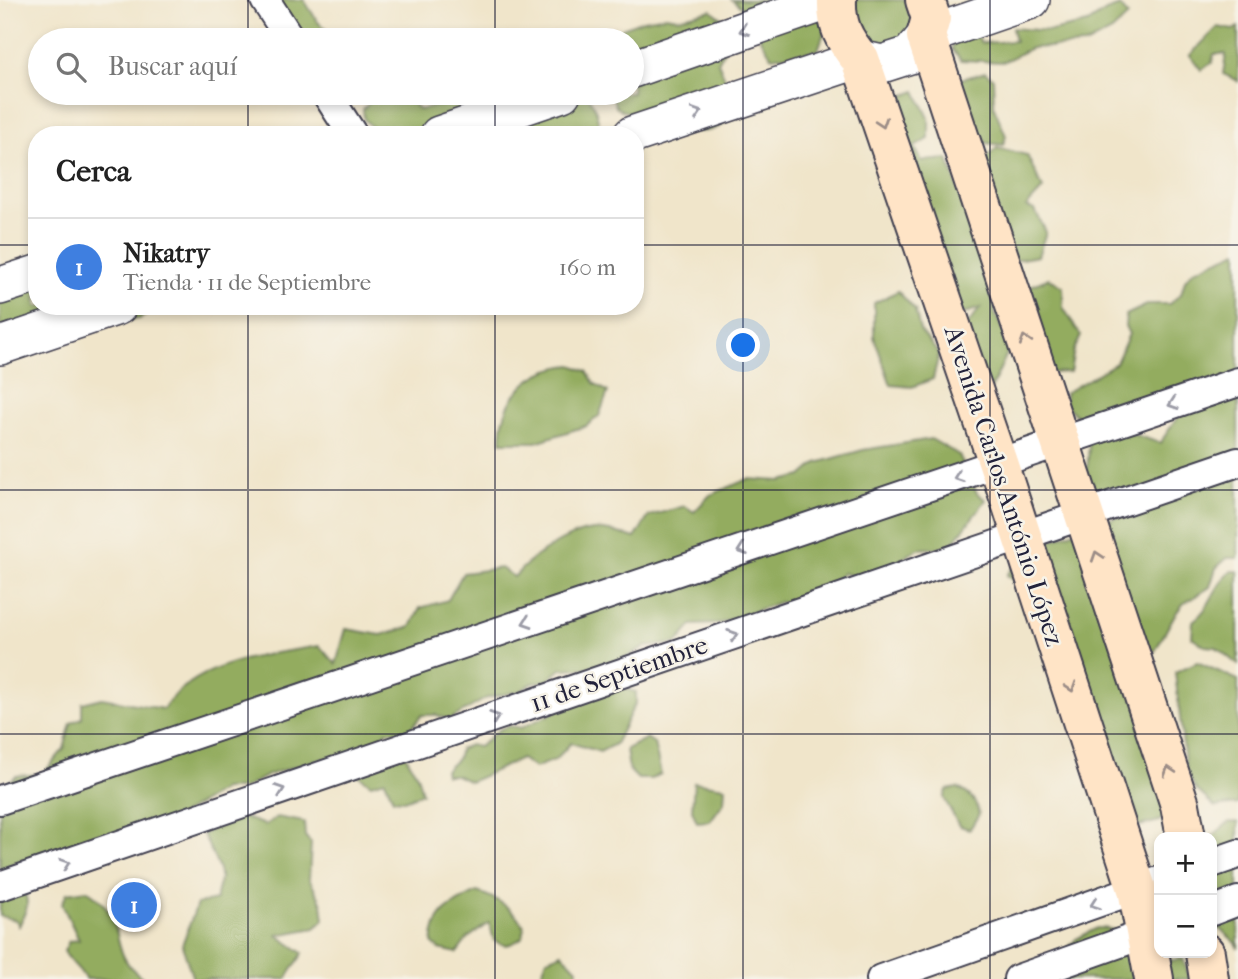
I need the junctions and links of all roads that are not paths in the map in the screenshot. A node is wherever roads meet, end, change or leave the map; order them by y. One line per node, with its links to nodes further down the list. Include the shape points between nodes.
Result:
1 (265, 0): 6 (street)
2 (831, 0): 8 (street, one-way to 8)
3 (837, 0): 7 (main road, Avenida Carlos António López, via 843,38)
4 (1031, 0): 5 (street)
5 (926, 18): 7 (street, via 910,55 882,64); 19 (main road, one-way to 5)
6 (283, 28)
7 (860, 59): 13 (street, one-way to 7); 21 (main road, Avenida Carlos António López, one-way to 21)
8 (644, 65)
9 (334, 105): 11 (street)
10 (527, 105): 12 (street)
11 (347, 126)
12 (465, 126)
13 (644, 131)
14 (28, 277): 15 (street)
15 (0, 286)
16 (91, 315): 17 (street)
17 (0, 346)
18 (1238, 382): 19 (street, one-way to 19)
19 (1059, 442): 21 (street); 22 (main road)
20 (1238, 462): 22 (street, 11 de Septiembre)
21 (998, 463): 23 (main road, Avenida Carlos António López); 24 (street, one-way to 24)
22 (1083, 515): 23 (street, 11 de Septiembre); 25 (main road, one-way to 22)
23 (1022, 536): 28 (street, 11 de Septiembre, one-way to 23); 29 (main road, Avenida Carlos António López, one-way to 29)
24 (0, 800)
25 (1185, 832)
26 (1238, 854): 27 (street)
27 (1217, 861)
28 (0, 886)
29 (1148, 886): 32 (main road, Avenida Carlos António López); 34 (street, one-way to 34)
30 (1238, 901): 31 (street)
31 (1217, 909)
32 (1152, 931): 35 (street); 36 (main road, Avenida Carlos António López)
33 (1206, 958): 37 (main road)
34 (881, 979)
35 (1018, 979)
36 (1154, 979)
37 (1209, 979)

